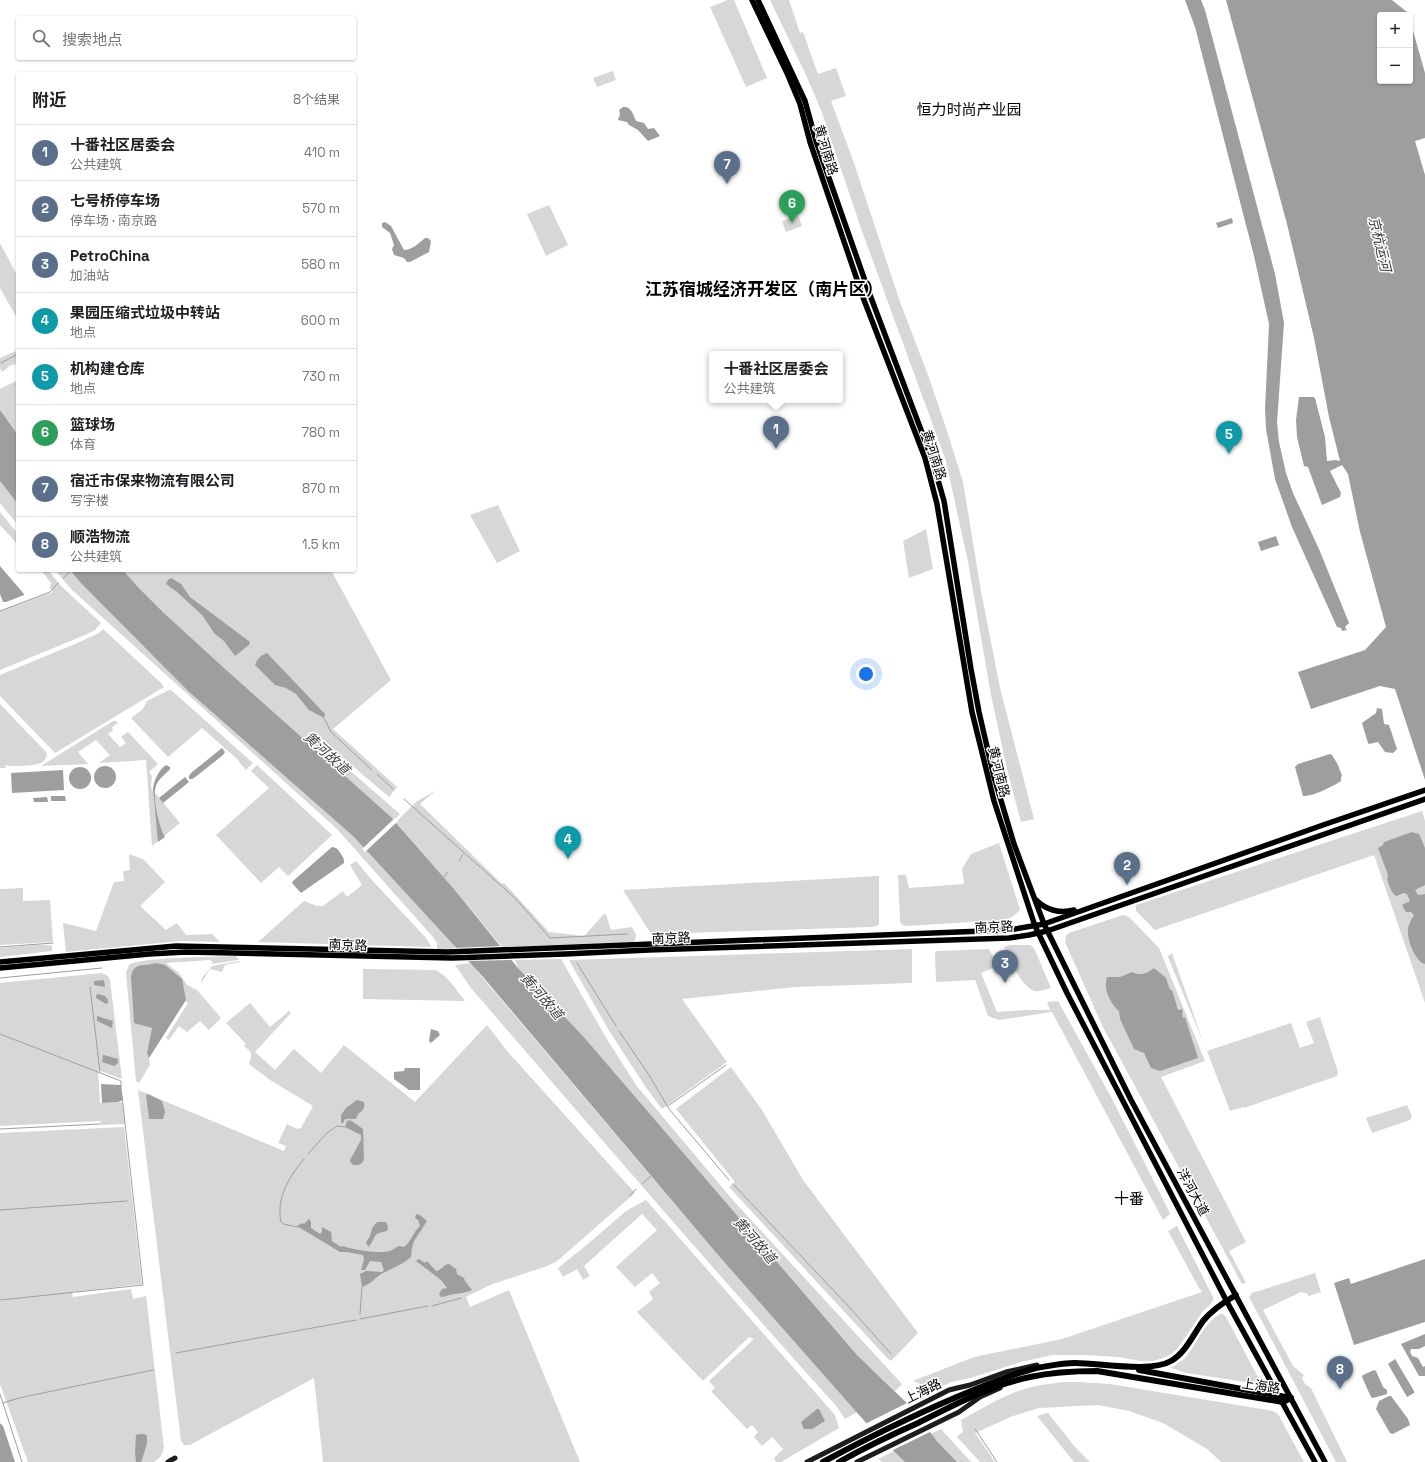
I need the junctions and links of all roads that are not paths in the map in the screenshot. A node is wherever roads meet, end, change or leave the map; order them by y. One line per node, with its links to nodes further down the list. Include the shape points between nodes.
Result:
1 (752, 0): 8 (main road, 黄河南路, via 800,104 810,142 864,300 925,458 937,504 972,712 994,801)
2 (758, 0): 6 (main road, 黄河南路, via 805,101 816,141 887,344 932,459 944,502 971,669 994,777)
3 (1425, 790): 5 (main road, 南京路)
4 (1425, 799): 9 (main road, 南京路)
5 (1128, 894): 6 (main road, via 1070,911 1049,909); 7 (main road, 南京路)
6 (1034, 898): 7 (main road, 黄河南路)
7 (1044, 924): 8 (main road, 南京路); 9 (main road, 黄河南路)
8 (1035, 926): 10 (main road, 黄河南路); 11 (main road, 南京路, via 1009,930 448,952 176,946)
9 (1047, 931): 10 (main road, 南京路); 13 (main road, 洋河大道, via 1130,1100)
10 (1038, 933): 12 (main road, 南京路, via 1009,938 452,958 186,952); 14 (main road, 洋河大道)
11 (0, 962)
12 (0, 968)
13 (1236, 1294): 14 (highway, 上海路); 19 (main road, 洋河大道)
14 (1226, 1300): 16 (highway, 上海路, via 1204,1320 1188,1344 1171,1361 1144,1368); 18 (main road, 洋河大道)
15 (1058, 1364): 16 (highway, 上海路); 24 (main road, 上海路, via 1023,1368 949,1390); 25 (highway, 上海路, via 1008,1377 952,1398)
16 (1098, 1364): 18 (highway, 上海路)
17 (1056, 1372): 20 (highway, 上海路, via 1090,1371 1119,1374); 22 (main road, 上海路, via 999,1388 980,1397 959,1412); 26 (highway, 上海路, via 985,1391)
18 (1279, 1395): 19 (highway, 上海路); 20 (main road, 洋河大道)
19 (1291, 1398): 20 (highway, 上海路); 28 (main road, 洋河大道)
20 (1283, 1402): 27 (main road, 洋河大道)
21 (175, 1458): 23 (main road)
22 (860, 1461)
23 (168, 1462)
24 (807, 1462)
25 (823, 1462)
26 (839, 1462)
27 (1315, 1462)
28 (1325, 1462)

